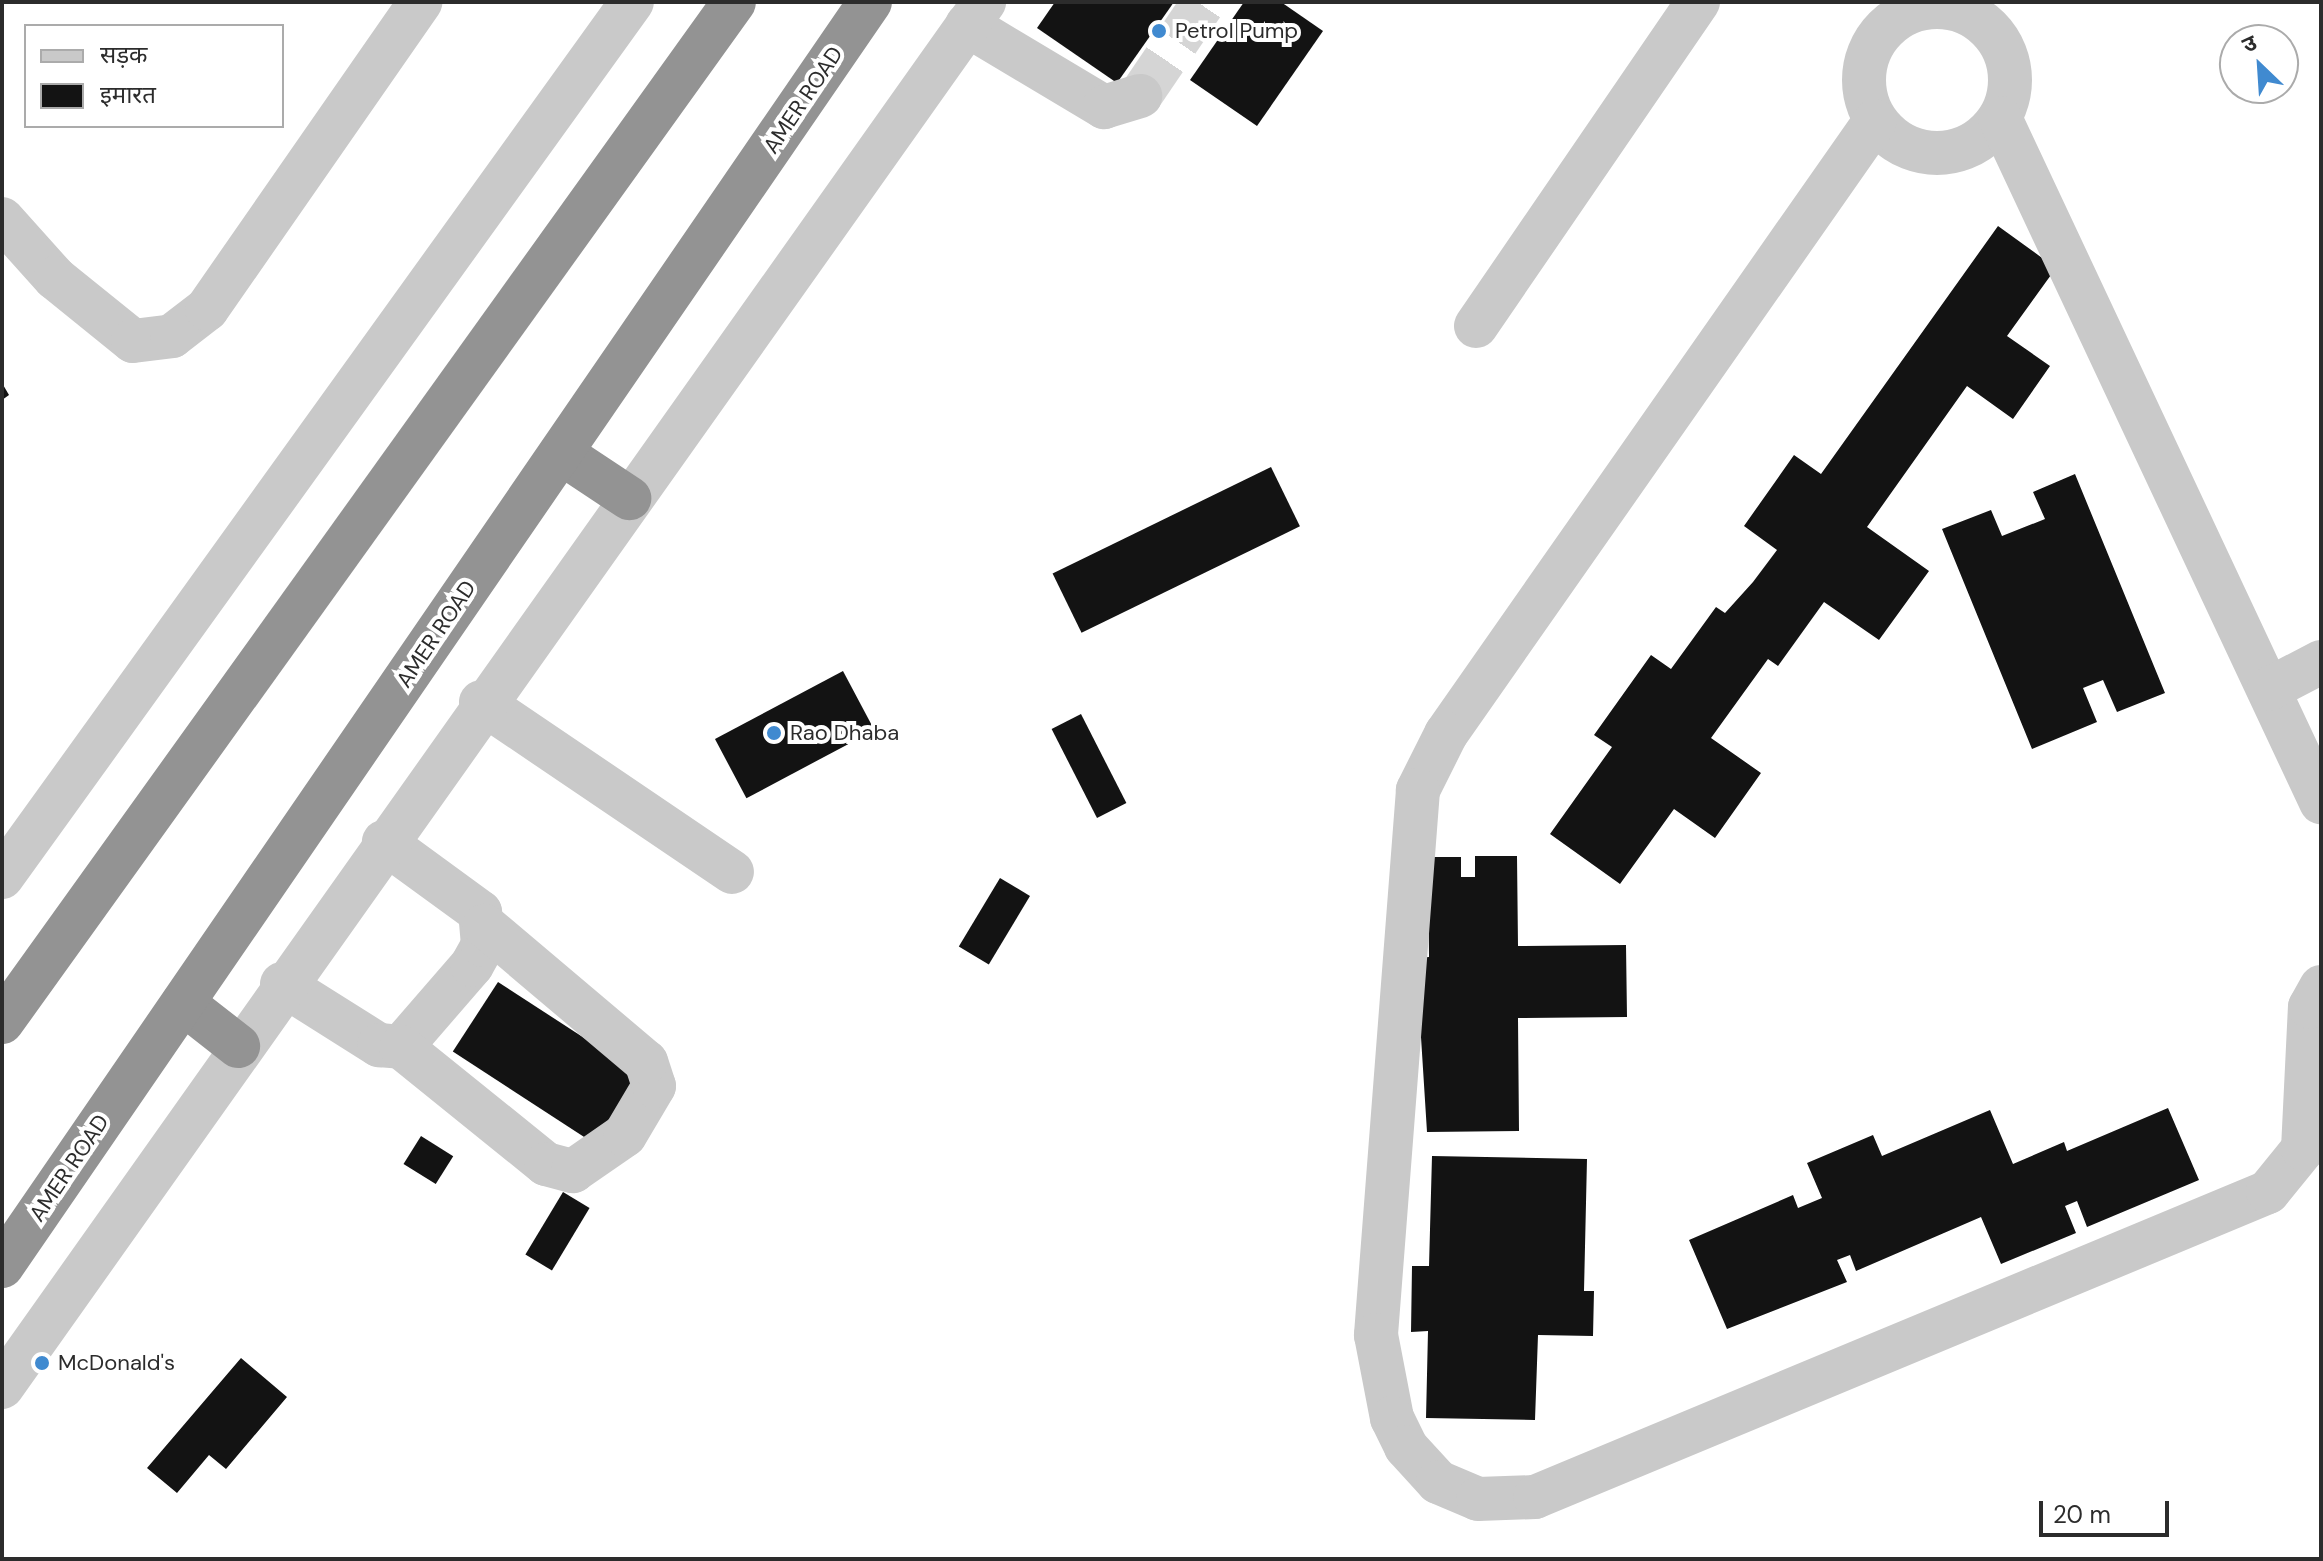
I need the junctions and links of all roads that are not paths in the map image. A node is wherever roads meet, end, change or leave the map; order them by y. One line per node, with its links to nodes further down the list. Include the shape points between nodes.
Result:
1 (420, 2): 11 (street, via 207,309 172,336 133,341 55,278)
2 (632, 2): 21 (street)
3 (734, 2): 26 (highway)
4 (870, 2): 13 (highway, AMER ROAD)
5 (1698, 2): 12 (street)
6 (1906, 7): 9 (street, via 1954,10 1993,33 2010,74); 10 (street, via 1880,34 1864,67)
7 (976, 14): 8 (street, via 1104,107); 14 (street)
8 (1140, 96)
9 (2000, 118): 10 (street, via 1962,149 1938,154 1891,139); 16 (street)
10 (1875, 121): 24 (street, via 1446,734 1418,790 1376,1335 1392,1418 1406,1447 1438,1482 1478,1499 1535,1497 2268,1192 2303,1149 2310,1007)
11 (2, 219)
12 (1476, 326)
13 (561, 453): 14 (highway); 25 (highway, AMER ROAD)
14 (629, 498): 17 (street)
15 (2321, 662): 16 (street)
16 (2269, 689): 18 (street)
17 (481, 702): 19 (street); 20 (street)
18 (2321, 802)
19 (384, 842): 22 (street, via 468,899); 23 (street)
20 (732, 872)
21 (2, 877)
22 (485, 926): 28 (street, via 472,965); 28 (street, via 646,1062 654,1086 625,1135 573,1171 546,1164)
23 (282, 984): 27 (street); 28 (street, via 379,1045)
24 (2321, 987)
25 (183, 1003): 27 (highway); 29 (highway, AMER ROAD)
26 (2, 1022)
27 (238, 1046): 30 (street)
28 (401, 1047)
29 (2, 1266)
30 (2, 1387)

